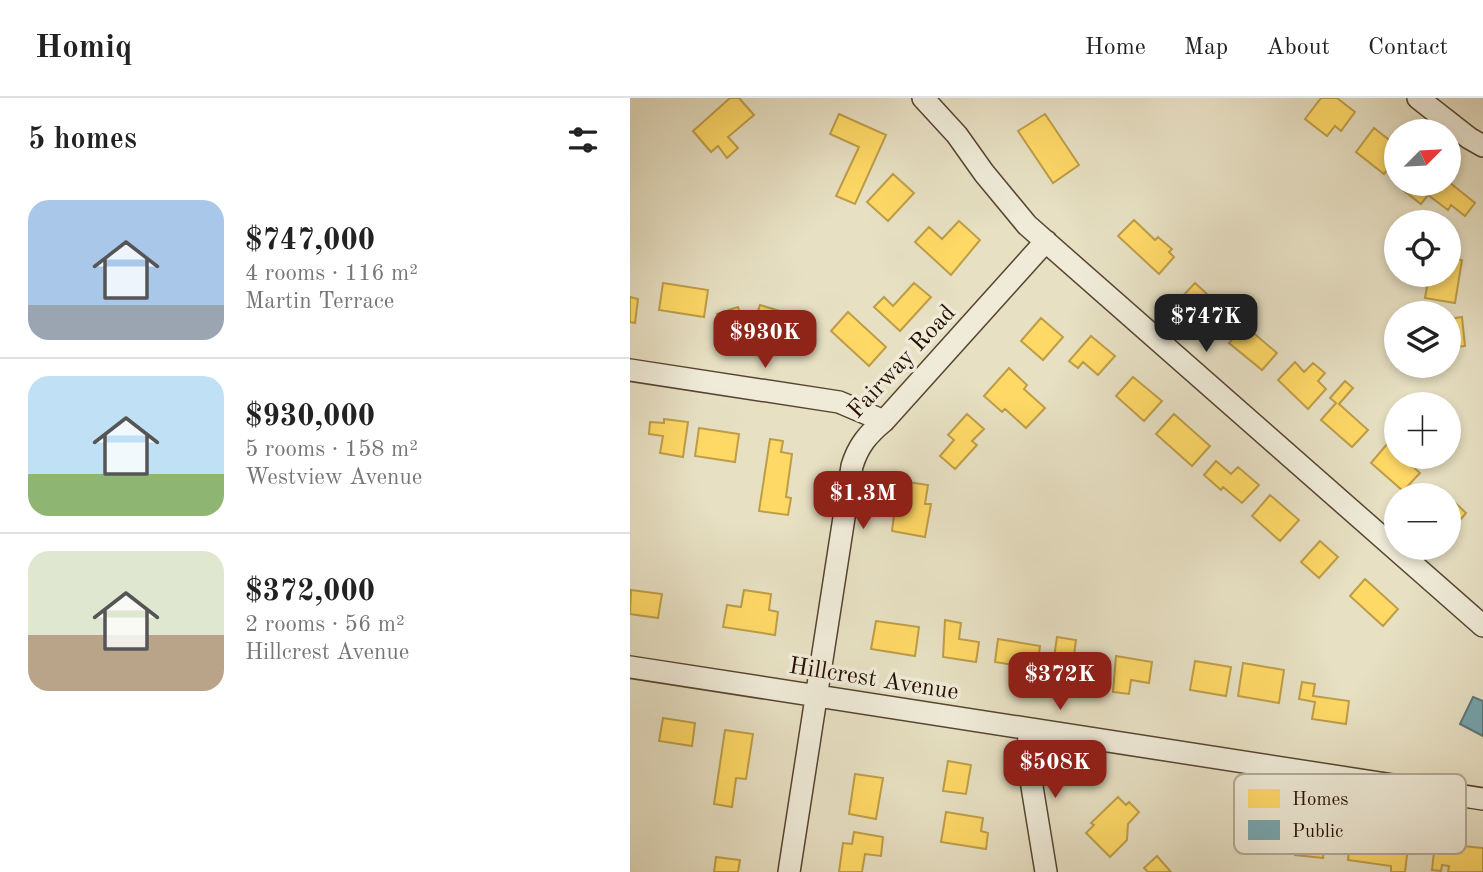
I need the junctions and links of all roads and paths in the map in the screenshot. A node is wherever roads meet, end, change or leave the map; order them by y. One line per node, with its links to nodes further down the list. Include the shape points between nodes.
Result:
1 (923, 98): 4 (street, via 1027,225)
2 (1418, 98): 3 (street)
3 (1483, 146)
4 (1046, 241): 6 (street, Fairway Road); 7 (street)
5 (630, 370): 6 (street, via 839,402)
6 (884, 421): 9 (street, Fairway Road, via 862,442 852,466)
7 (1483, 626)
8 (630, 667): 9 (street, Hillcrest Avenue)
9 (816, 695): 10 (street, Hillcrest Avenue); 12 (street, Fairway Road)
10 (1029, 729): 11 (street, Hillcrest Avenue); 13 (street, via 1028,762)
11 (1321, 774)
12 (789, 872)
13 (1046, 872)

